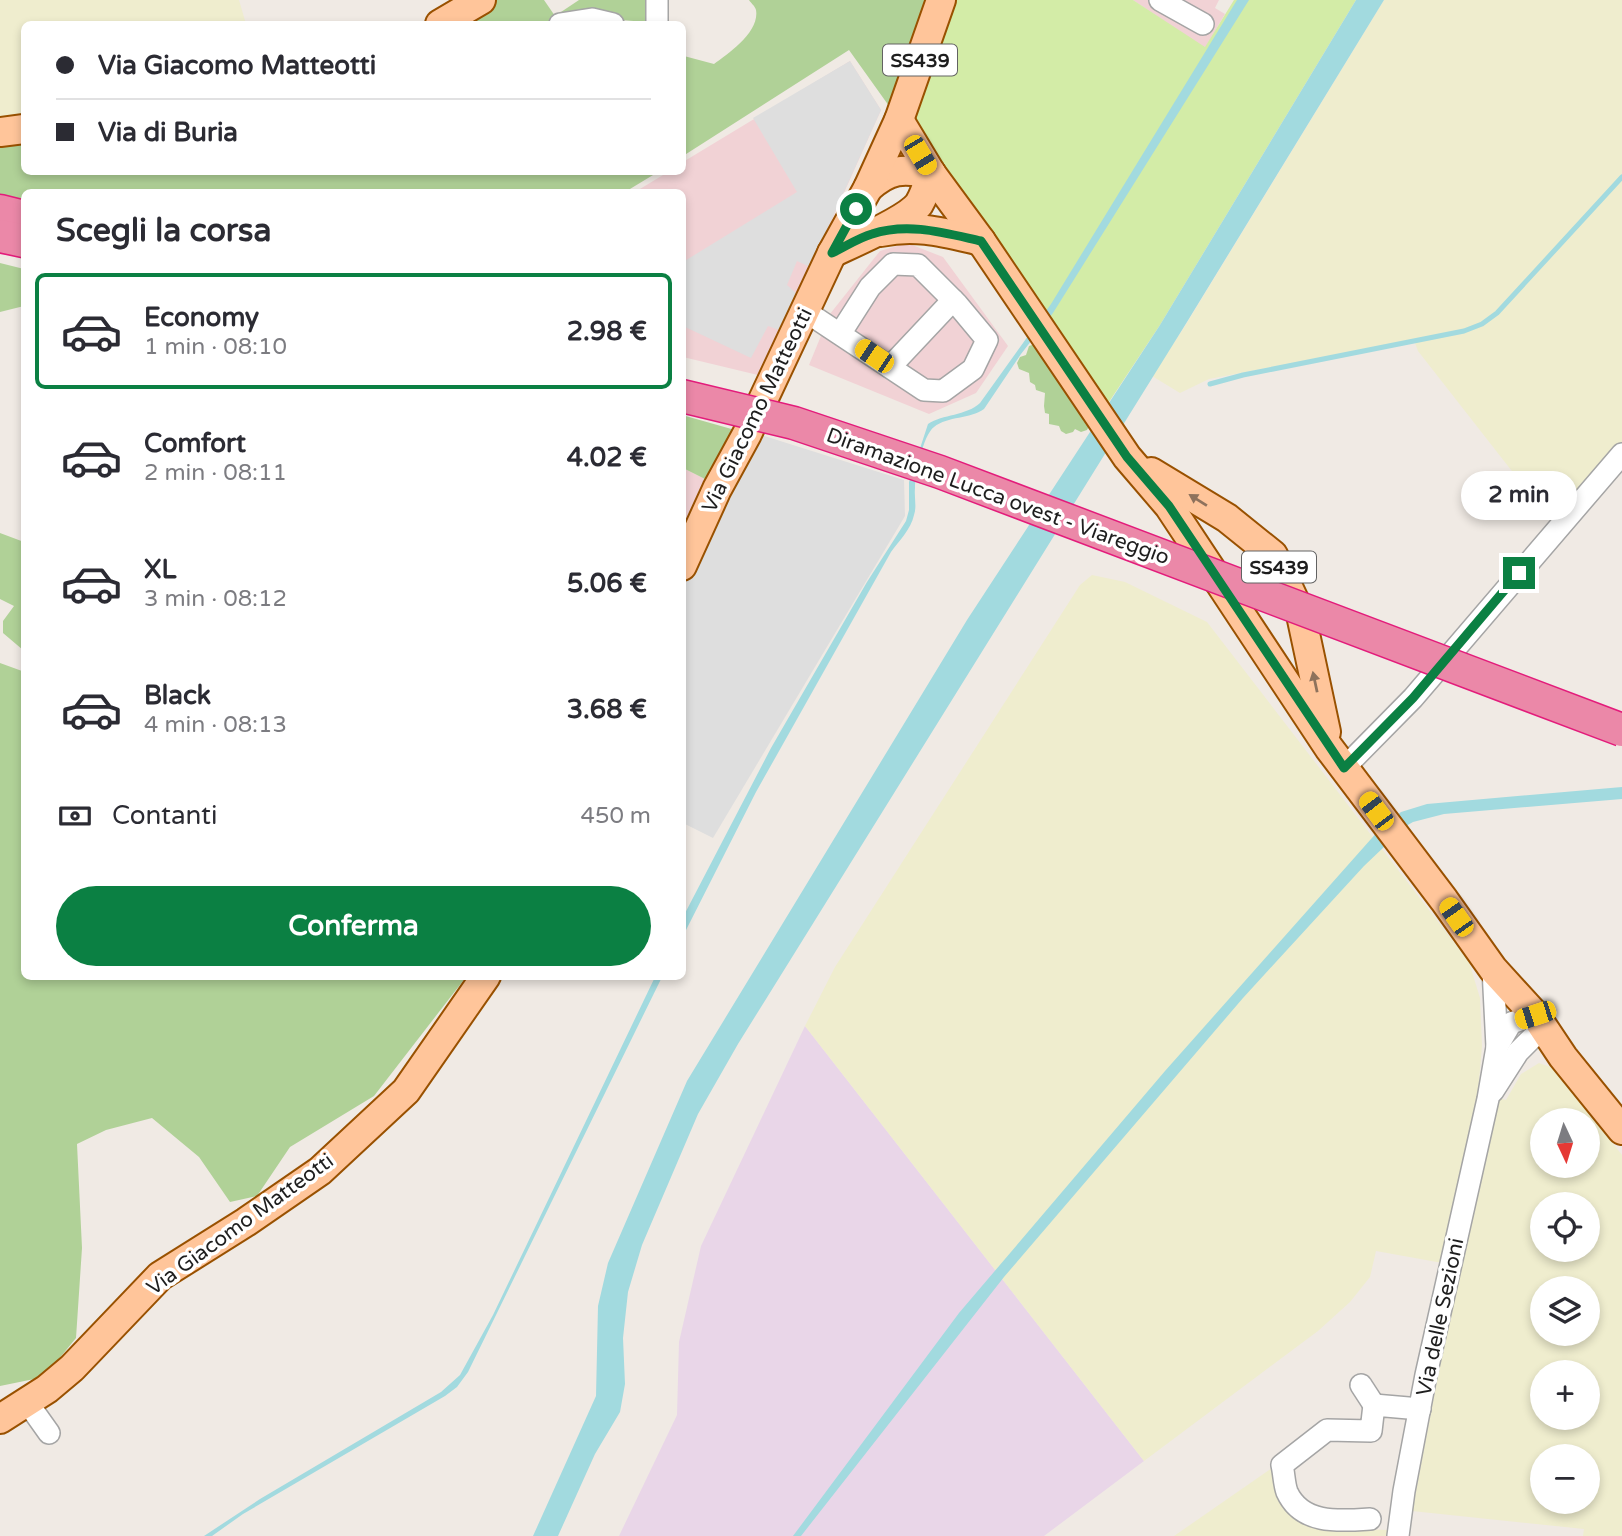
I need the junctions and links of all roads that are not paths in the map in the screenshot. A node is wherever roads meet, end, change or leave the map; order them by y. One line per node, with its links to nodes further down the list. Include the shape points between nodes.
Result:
1 (481, 0): 5 (main road)
2 (657, 0): 8 (street)
3 (941, 0): 10 (main road, SS439)
4 (1160, 0): 9 (street)
5 (445, 21)
6 (579, 21): 7 (street)
7 (600, 21)
8 (657, 21)
9 (1203, 24)
10 (899, 120): 13 (main road, SS439); 14 (main road, Via Giacomo Matteotti)
11 (21, 129): 12 (main road)
12 (0, 132)
13 (930, 173): 14 (main road, via 905,169 883,174); 17 (main road, via 917,206); 20 (main road, SS439)
14 (868, 188): 21 (main road, Via Giacomo Matteotti)
15 (0, 211): 16 (highway)
16 (21, 216)
17 (871, 234): 20 (main road, via 902,228); 21 (main road)
18 (0, 236): 19 (highway)
19 (21, 241)
20 (981, 241): 29 (main road, SS439)
21 (832, 253): 23 (main road, Via Giacomo Matteotti)
22 (953, 300): 24 (street, via 918,265 893,264 870,287); 25 (street); 25 (street, via 987,341 973,369 943,391 924,390)
23 (805, 312): 24 (street); 30 (main road, Via Giacomo Matteotti)
24 (840, 334): 25 (street)
25 (890, 367)
26 (686, 375): 31 (highway, Diramazione Lucca ovest - Viareggio, via 796,402 946,451)
27 (686, 397): 32 (highway, Diramazione Lucca ovest - Viareggio, bridge, via 794,423 940,472)
28 (1622, 454): 33 (street, via 1413,698)
29 (1127, 457): 33 (main road, SS439, via 1169,506); 33 (main road, SS439, one-way to 29, via 1301,615 1273,555 1227,518)
30 (686, 557)
31 (1622, 708)
32 (1622, 730)
33 (1337, 758): 34 (main road, SS439)
34 (1493, 969): 36 (main road, SS439); 37 (street, Via delle Sezioni)
35 (484, 980): 43 (main road, Via Giacomo Matteotti, via 406,1091 320,1171 160,1276 72,1368)
36 (1539, 1021): 37 (street, via 1511,1023); 38 (street, Via delle Sezioni); 39 (main road, SS439)
37 (1497, 1046): 40 (street, Via delle Sezioni)
38 (1518, 1052): 39 (street, via 1539,1047); 40 (street, Via delle Sezioni)
39 (1563, 1056): 41 (main road, SS439)
40 (1488, 1099): 45 (street, Via delle Sezioni)
41 (1622, 1130)
42 (1361, 1385): 44 (street)
43 (27, 1402): 46 (main road, Via Giacomo Matteotti); 47 (street)
44 (1374, 1405): 45 (street); 48 (street, via 1371,1431 1327,1430 1282,1465 1287,1491 1298,1507 1316,1518 1333,1521)
45 (1420, 1409): 49 (street, Via delle Sezioni)
46 (0, 1419)
47 (49, 1433)
48 (1370, 1519)
49 (1398, 1536)

